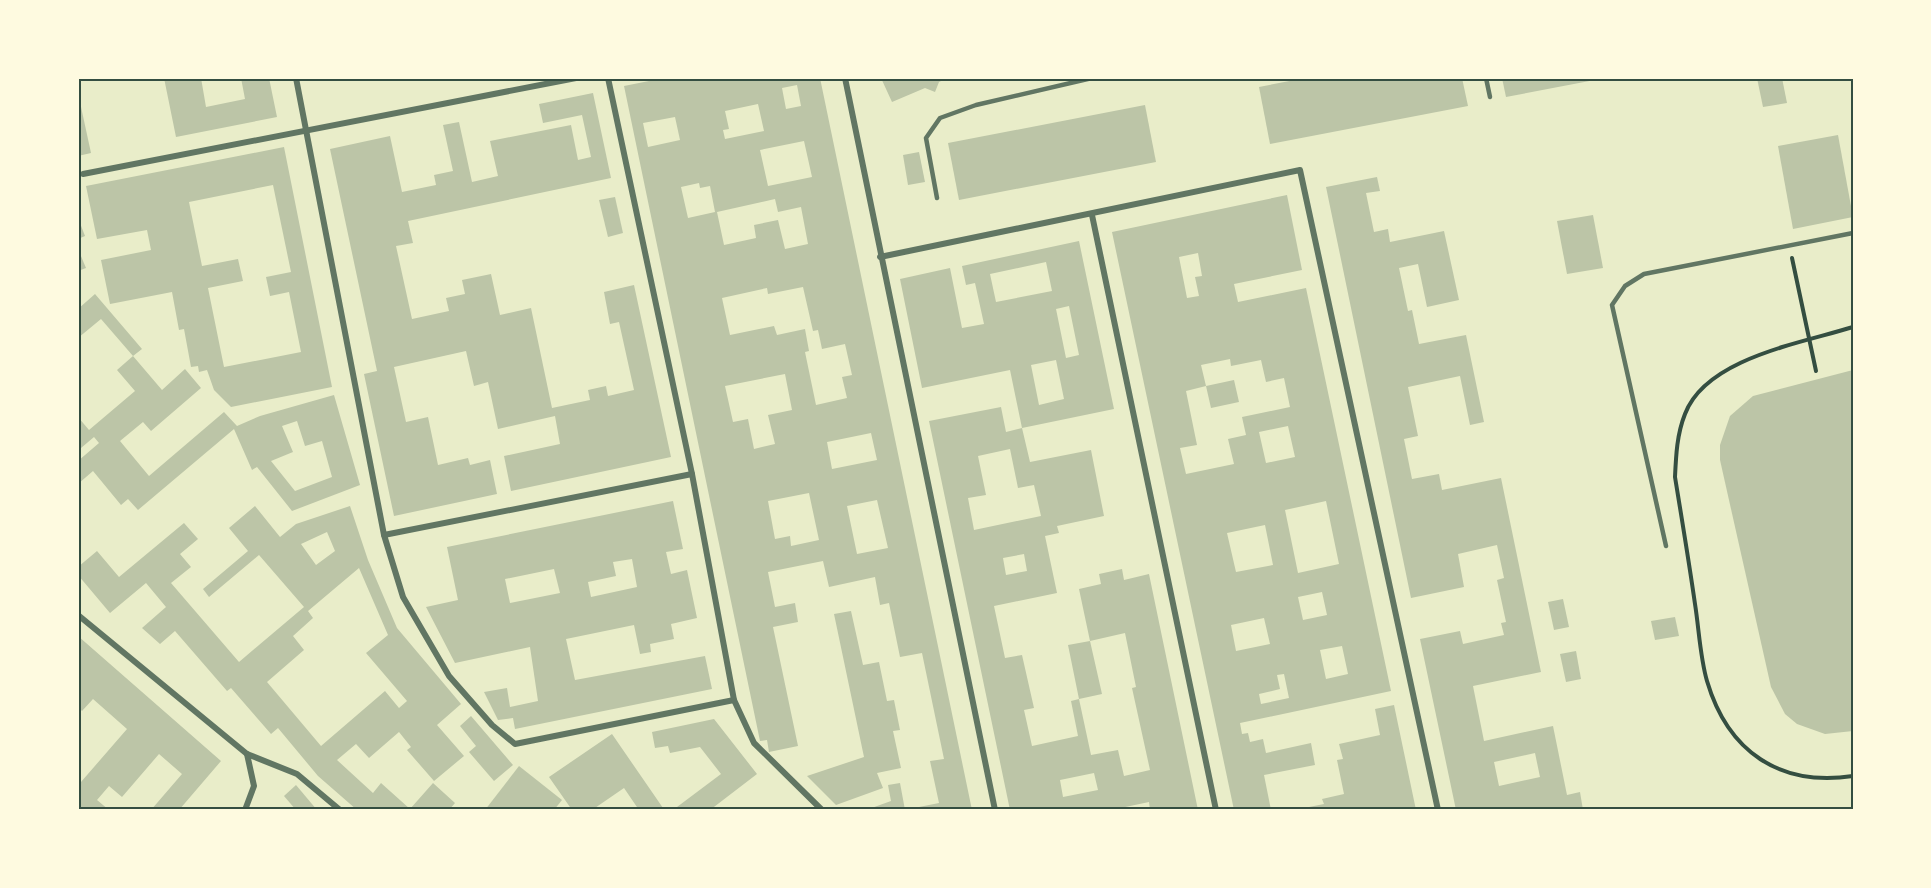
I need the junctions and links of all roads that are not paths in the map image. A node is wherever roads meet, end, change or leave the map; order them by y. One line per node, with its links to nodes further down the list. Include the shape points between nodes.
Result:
1 (296, 78): 8 (street)
2 (576, 78): 8 (street)
3 (608, 78): 14 (street)
4 (845, 78): 13 (street)
5 (1092, 78): 10 (lane, via 976,105 940,118 926,138)
6 (1486, 78): 7 (lane)
7 (1490, 97)
8 (305, 131): 9 (street); 15 (street)
9 (83, 174)
10 (937, 198)
11 (1092, 215): 13 (street); 24 (street); 25 (street, via 1300,170)
12 (1853, 233): 16 (lane, via 1644,274 1625,286 1612,304)
13 (880, 257): 23 (street)
14 (692, 474): 15 (street); 18 (street)
15 (384, 535): 18 (street, via 403,597 449,676 492,725 515,744)
16 (1665, 546)
17 (78, 615): 19 (street)
18 (734, 700): 22 (street, via 754,743)
19 (247, 754): 20 (street, via 254,786); 21 (street, via 297,774)
20 (245, 810)
21 (340, 810)
22 (822, 810)
23 (994, 810)
24 (1216, 810)
25 (1438, 810)

